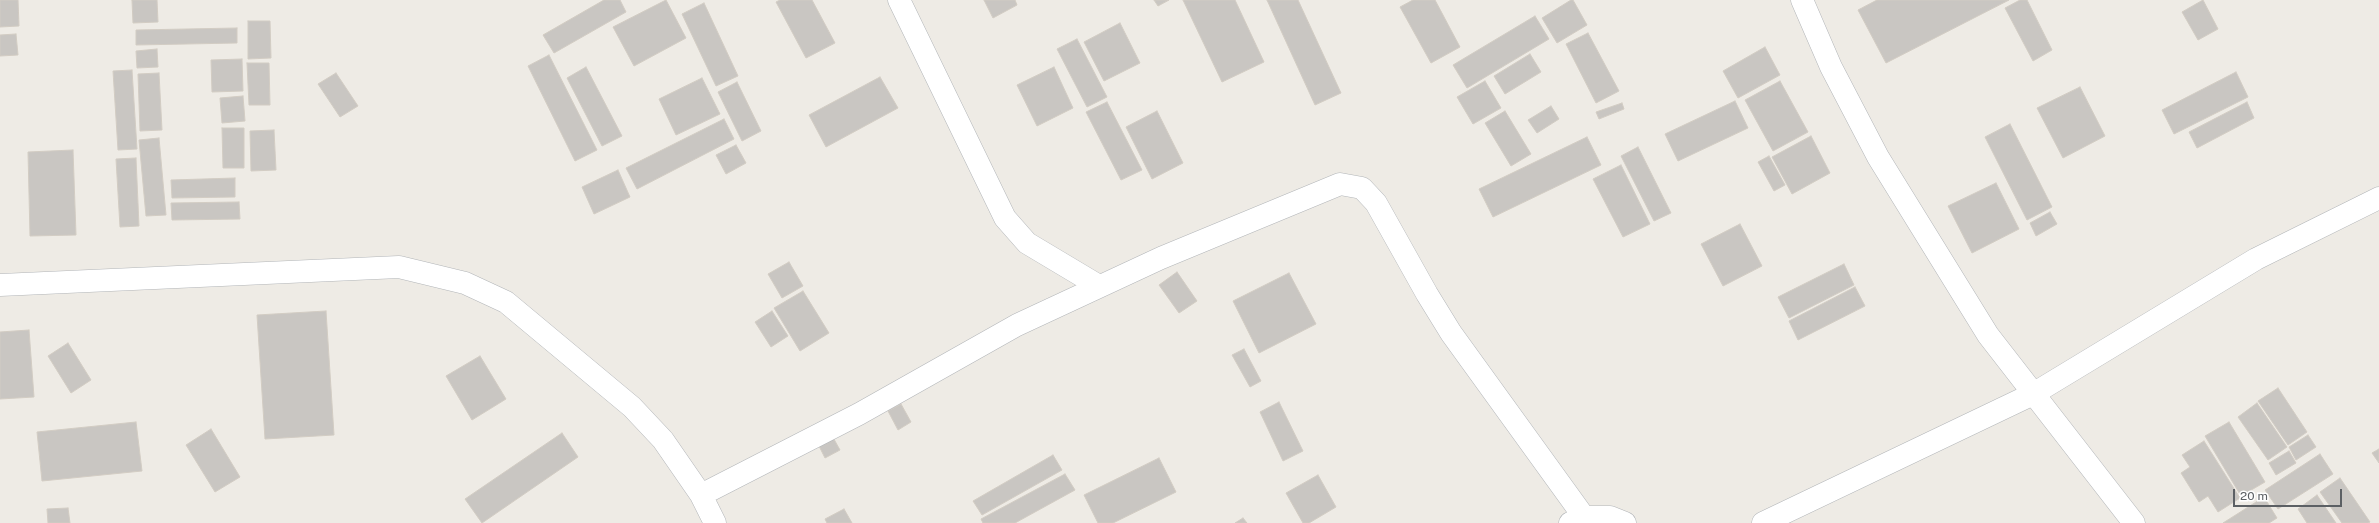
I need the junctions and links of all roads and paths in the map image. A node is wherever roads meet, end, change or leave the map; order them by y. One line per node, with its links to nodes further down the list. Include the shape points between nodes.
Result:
1 (899, 0): 5 (street, via 1005,218 1027,243)
2 (1802, 0): 6 (street, via 1831,66 1878,157 1988,335)
3 (2379, 198): 6 (street, via 2256,259)
4 (0, 285): 7 (street, via 399,267 464,283 506,302 632,407 663,440)
5 (1099, 286): 7 (street, via 1017,325 859,414); 8 (street, via 1340,184 1362,188 1376,203 1450,333)
6 (2033, 394): 11 (street); 12 (street)
7 (701, 495): 9 (street)
8 (1577, 520): 10 (street, via 1610,517)
9 (715, 523)
10 (1625, 523)
11 (1763, 523)
12 (2134, 523)

